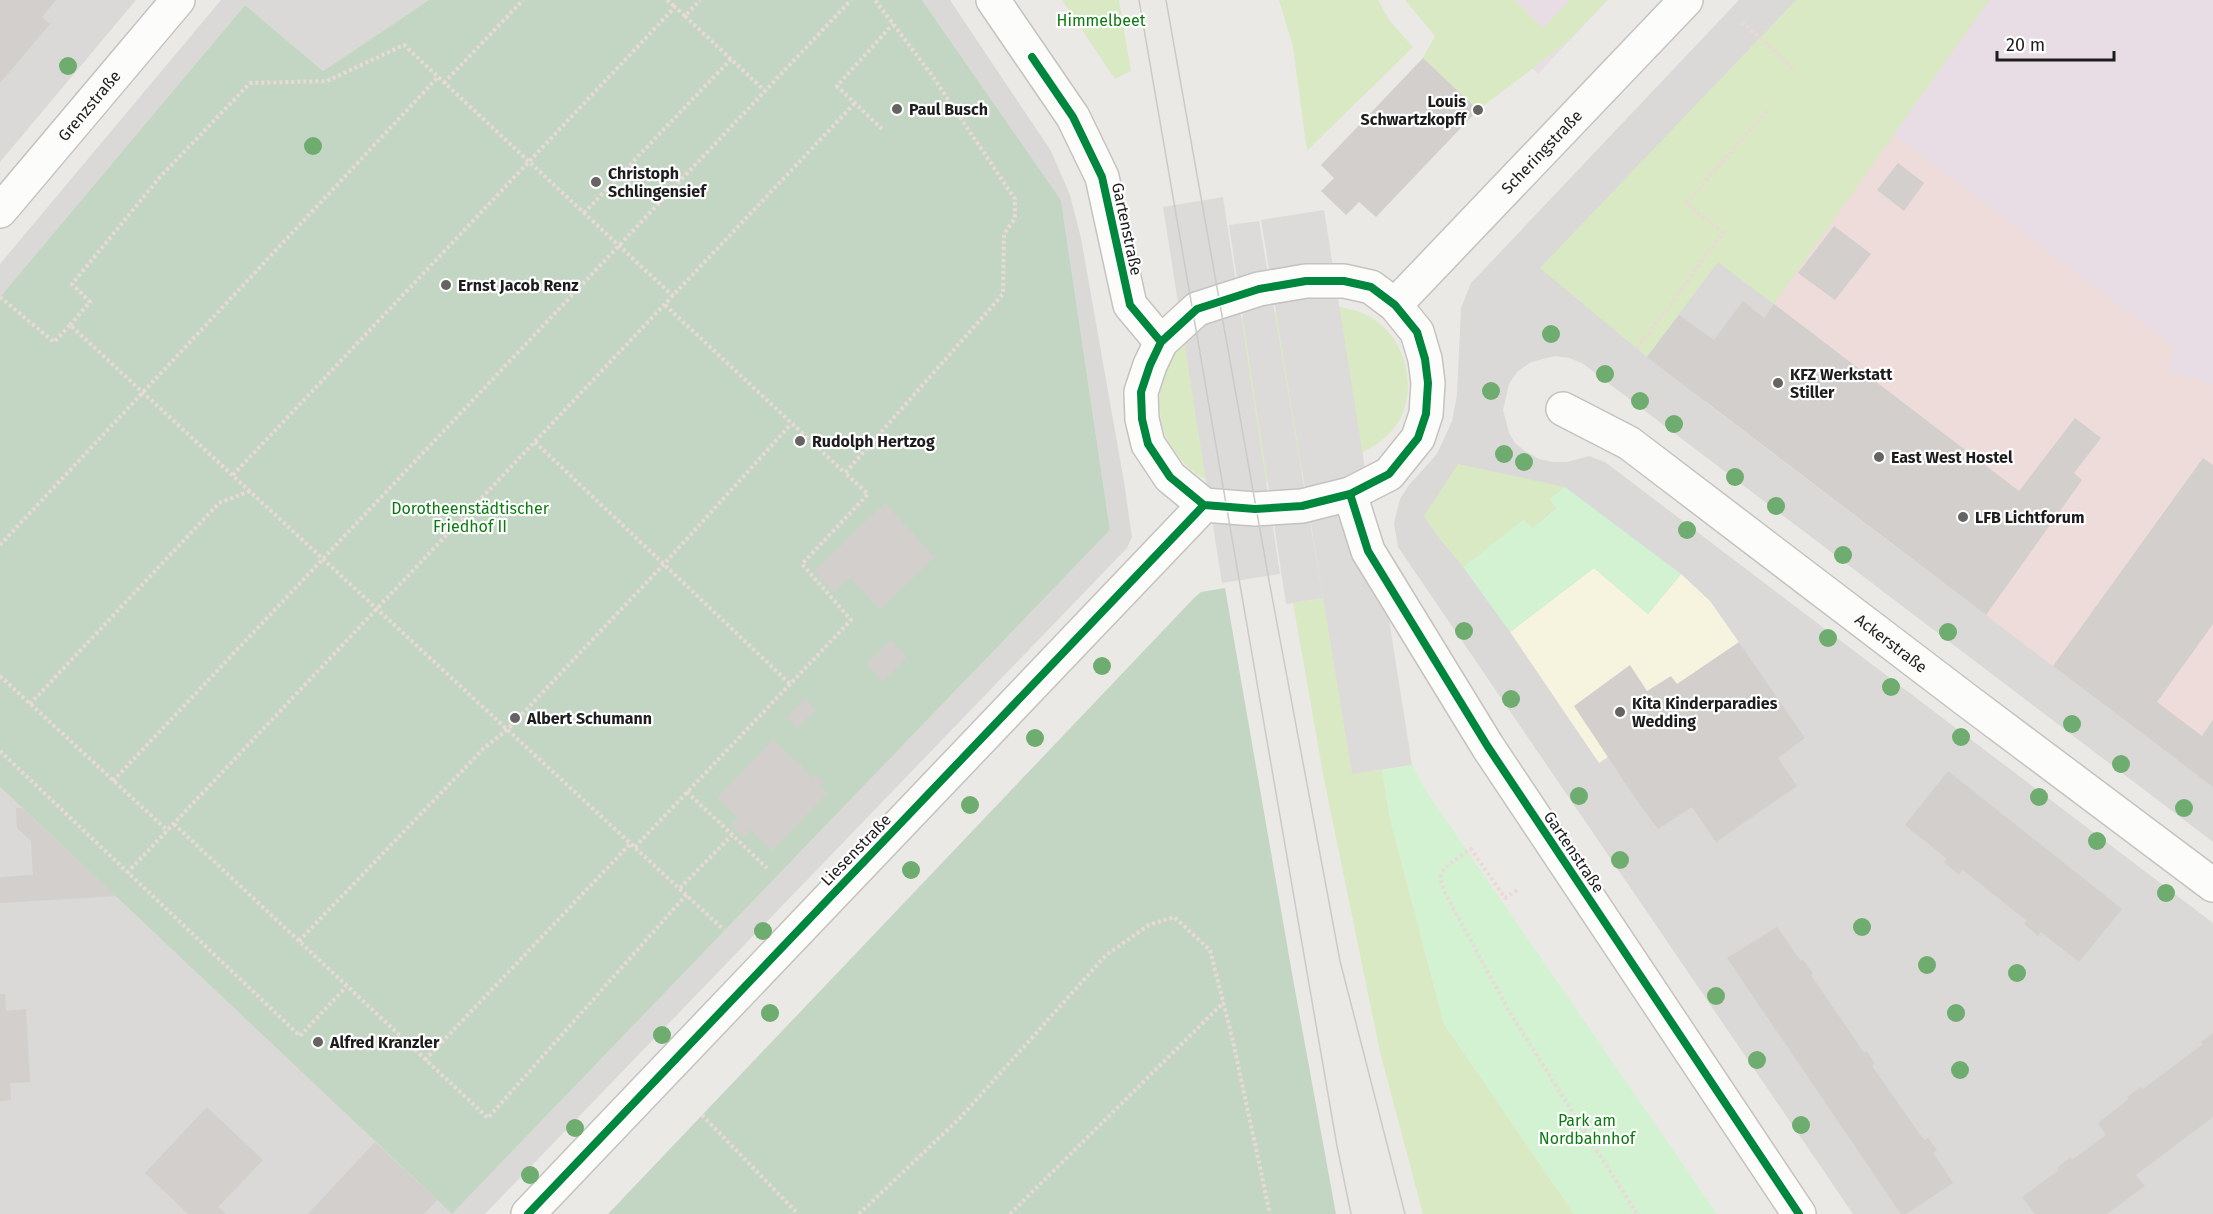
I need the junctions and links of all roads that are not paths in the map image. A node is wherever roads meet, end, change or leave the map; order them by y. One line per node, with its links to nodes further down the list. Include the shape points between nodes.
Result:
1 (178, 0): 4 (street, Grenzstraße)
2 (993, 0): 6 (street, Gartenstraße, via 1073,117 1102,177 1130,305)
3 (1686, 0): 5 (street, Scheringstraße)
4 (0, 211)
5 (1395, 304): 6 (street, via 1371,287 1344,281 1306,281 1259,289 1197,309); 8 (street, via 1417,332 1425,359 1426,414 1418,438 1389,474)
6 (1161, 342): 9 (street, via 1142,392 1142,419 1148,444 1170,477)
7 (1563, 409): 10 (street, Ackerstraße, via 1629,442)
8 (1350, 494): 9 (street, via 1302,506 1255,510); 12 (street, Gartenstraße, via 1368,551 1488,747)
9 (1204, 505): 11 (street, Liesenstraße)
10 (2213, 885)
11 (528, 1214)
12 (1799, 1214)

